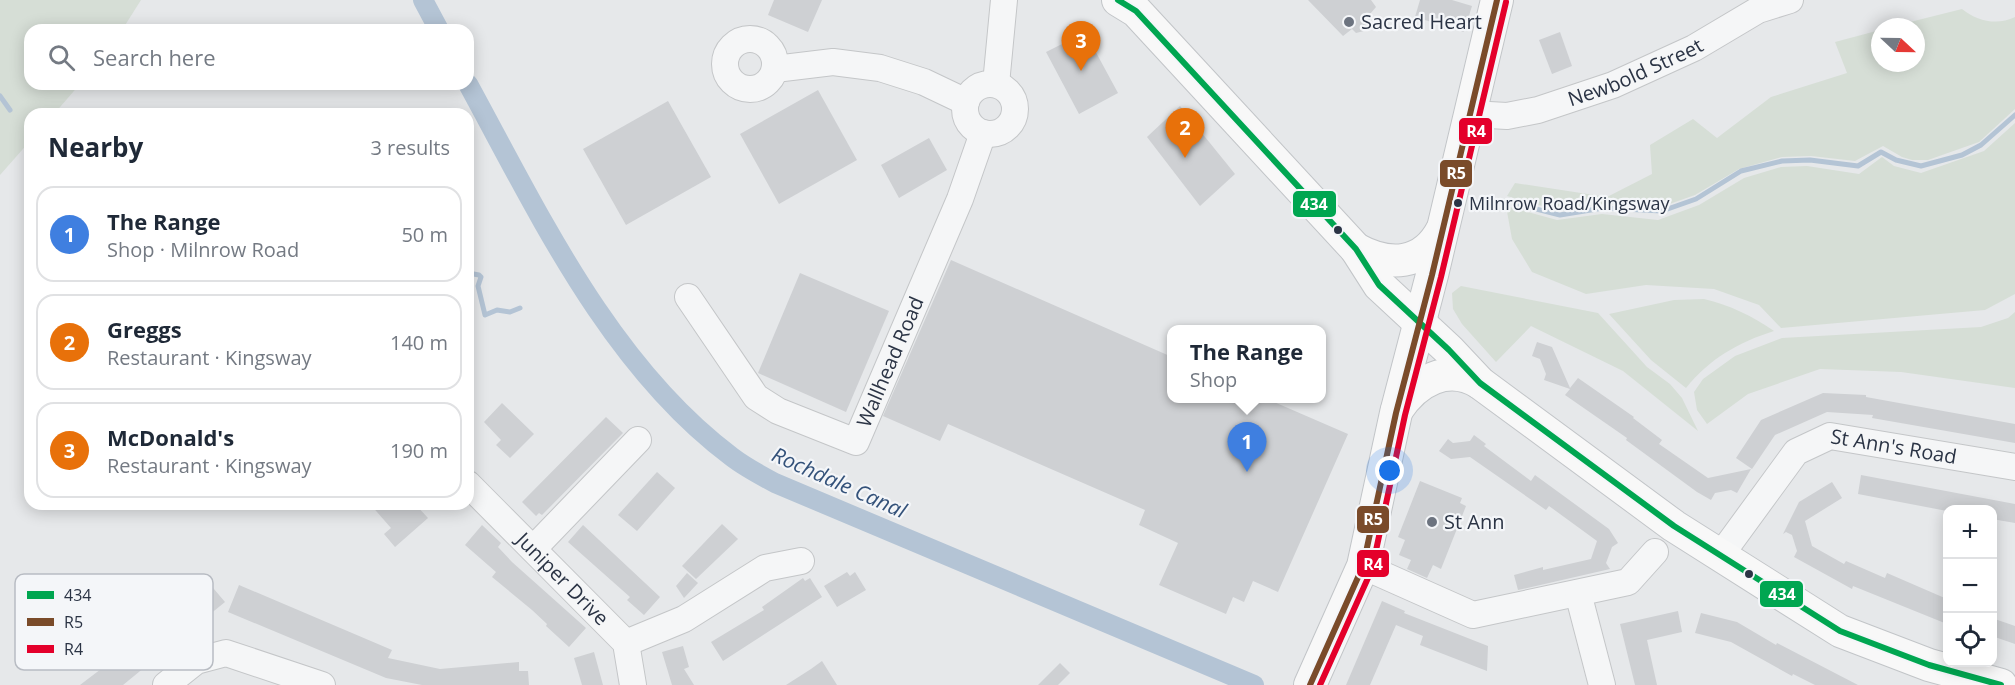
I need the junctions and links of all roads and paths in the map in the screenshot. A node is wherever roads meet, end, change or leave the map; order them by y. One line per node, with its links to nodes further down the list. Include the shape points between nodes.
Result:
1 (1004, 0): 6 (street)
2 (1497, 0): 8 (main road)
3 (1790, 0): 8 (street, Newbold Street, via 1758,10 1694,48 1613,86 1538,110 1507,116)
4 (1128, 4): 11 (main road)
5 (776, 69): 7 (street, via 832,62 880,68 924,82)
6 (996, 84): 7 (street, via 975,88); 9 (street, via 1011,94 1015,116 1006,129)
7 (966, 102): 9 (street, via 967,117)
8 (1471, 114): 10 (main road)
9 (983, 133): 12 (street, Wallhead Road, via 960,199 856,442 778,411 756,397)
10 (1443, 228): 11 (main road, via 1430,248 1408,259 1387,260); 13 (main road)
11 (1356, 249): 13 (main road, via 1379,285)
12 (688, 297)
13 (1420, 323): 14 (main road); 15 (main road)
14 (1480, 383): 15 (main road, via 1466,376 1435,377 1416,387); 21 (main road)
15 (1396, 412): 23 (main road)
16 (638, 440): 19 (street, via 623,469)
17 (2015, 467): 21 (street, St Ann's Road, via 1830,436 1796,452)
18 (474, 490): 19 (street, Juniper Drive)
19 (533, 549): 25 (street, Juniper Drive)
20 (1655, 552): 24 (street, via 1628,582)
21 (1720, 556): 33 (main road, via 1840,631 1929,665)
22 (801, 561): 25 (street, via 762,557 684,619)
23 (1363, 566): 24 (street, via 1473,615); 31 (main road)
24 (1578, 593): 32 (street)
25 (626, 643): 30 (street)
26 (213, 656): 29 (street, via 226,653)
27 (185, 670): 28 (street)
28 (166, 685)
29 (322, 685)
30 (633, 685)
31 (1310, 685)
32 (1602, 685)
33 (2001, 685)

